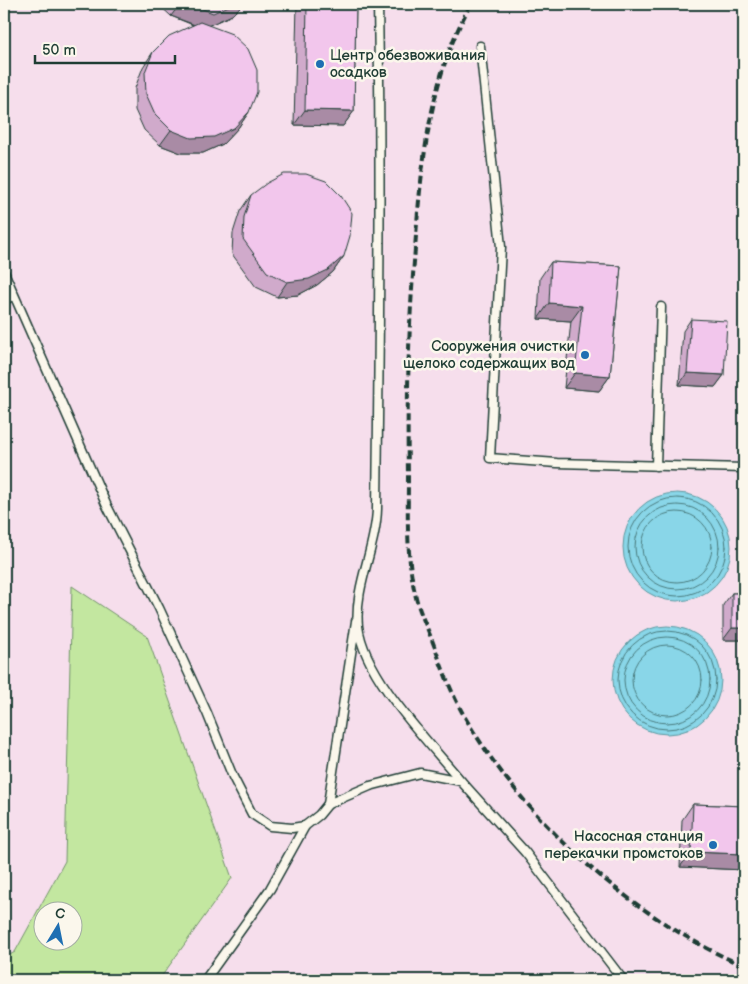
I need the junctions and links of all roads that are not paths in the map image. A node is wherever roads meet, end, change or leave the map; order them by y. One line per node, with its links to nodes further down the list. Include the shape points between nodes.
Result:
1 (378, 4): 9 (lane, via 377,514)
2 (480, 46): 7 (lane, via 500,247 490,458)
3 (4, 272): 4 (lane)
4 (13, 295): 5 (lane); 12 (lane, via 106,504 207,713 240,794 252,814 270,826)
5 (4, 301)
6 (661, 307): 7 (lane)
7 (656, 466): 8 (lane)
8 (744, 468)
9 (359, 597): 10 (lane, via 360,634 386,689); 11 (lane)
10 (461, 781): 11 (lane, via 420,773 370,786); 14 (lane, via 524,852)
11 (328, 804): 12 (lane)
12 (305, 826): 13 (lane, via 270,889)
13 (205, 980)
14 (623, 980)

